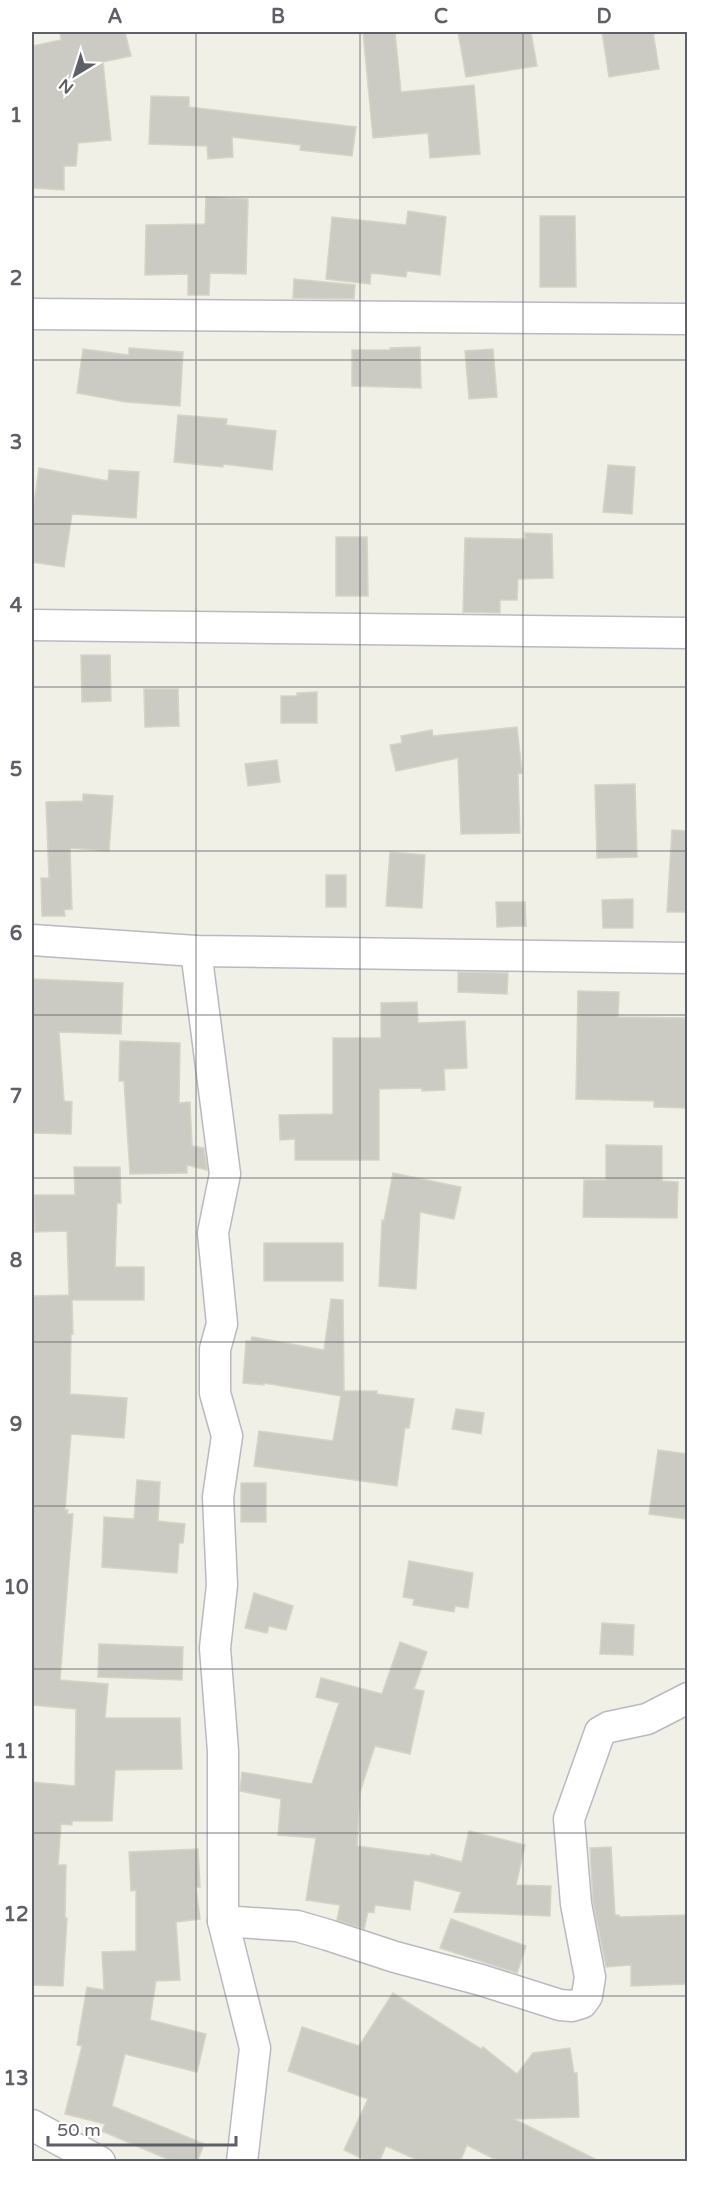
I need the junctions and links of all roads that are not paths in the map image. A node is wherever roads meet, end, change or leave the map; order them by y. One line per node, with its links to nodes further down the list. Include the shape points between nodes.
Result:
1 (32, 314): 2 (street)
2 (687, 318)
3 (32, 625): 4 (street)
4 (687, 633)
5 (32, 940): 6 (street)
6 (196, 951): 7 (street); 9 (street, via 225,1174 213,1233 222,1324 215,1349 215,1392 227,1436 218,1497 222,1585 215,1648 223,1751)
7 (687, 958)
8 (687, 1698): 9 (street, via 647,1719 600,1731 569,1820 576,1904 590,1977 582,2003 560,2005 297,1926)
9 (223, 1921): 12 (street, via 255,2048)
10 (32, 2125): 11 (street)
11 (100, 2162)
12 (242, 2162)

